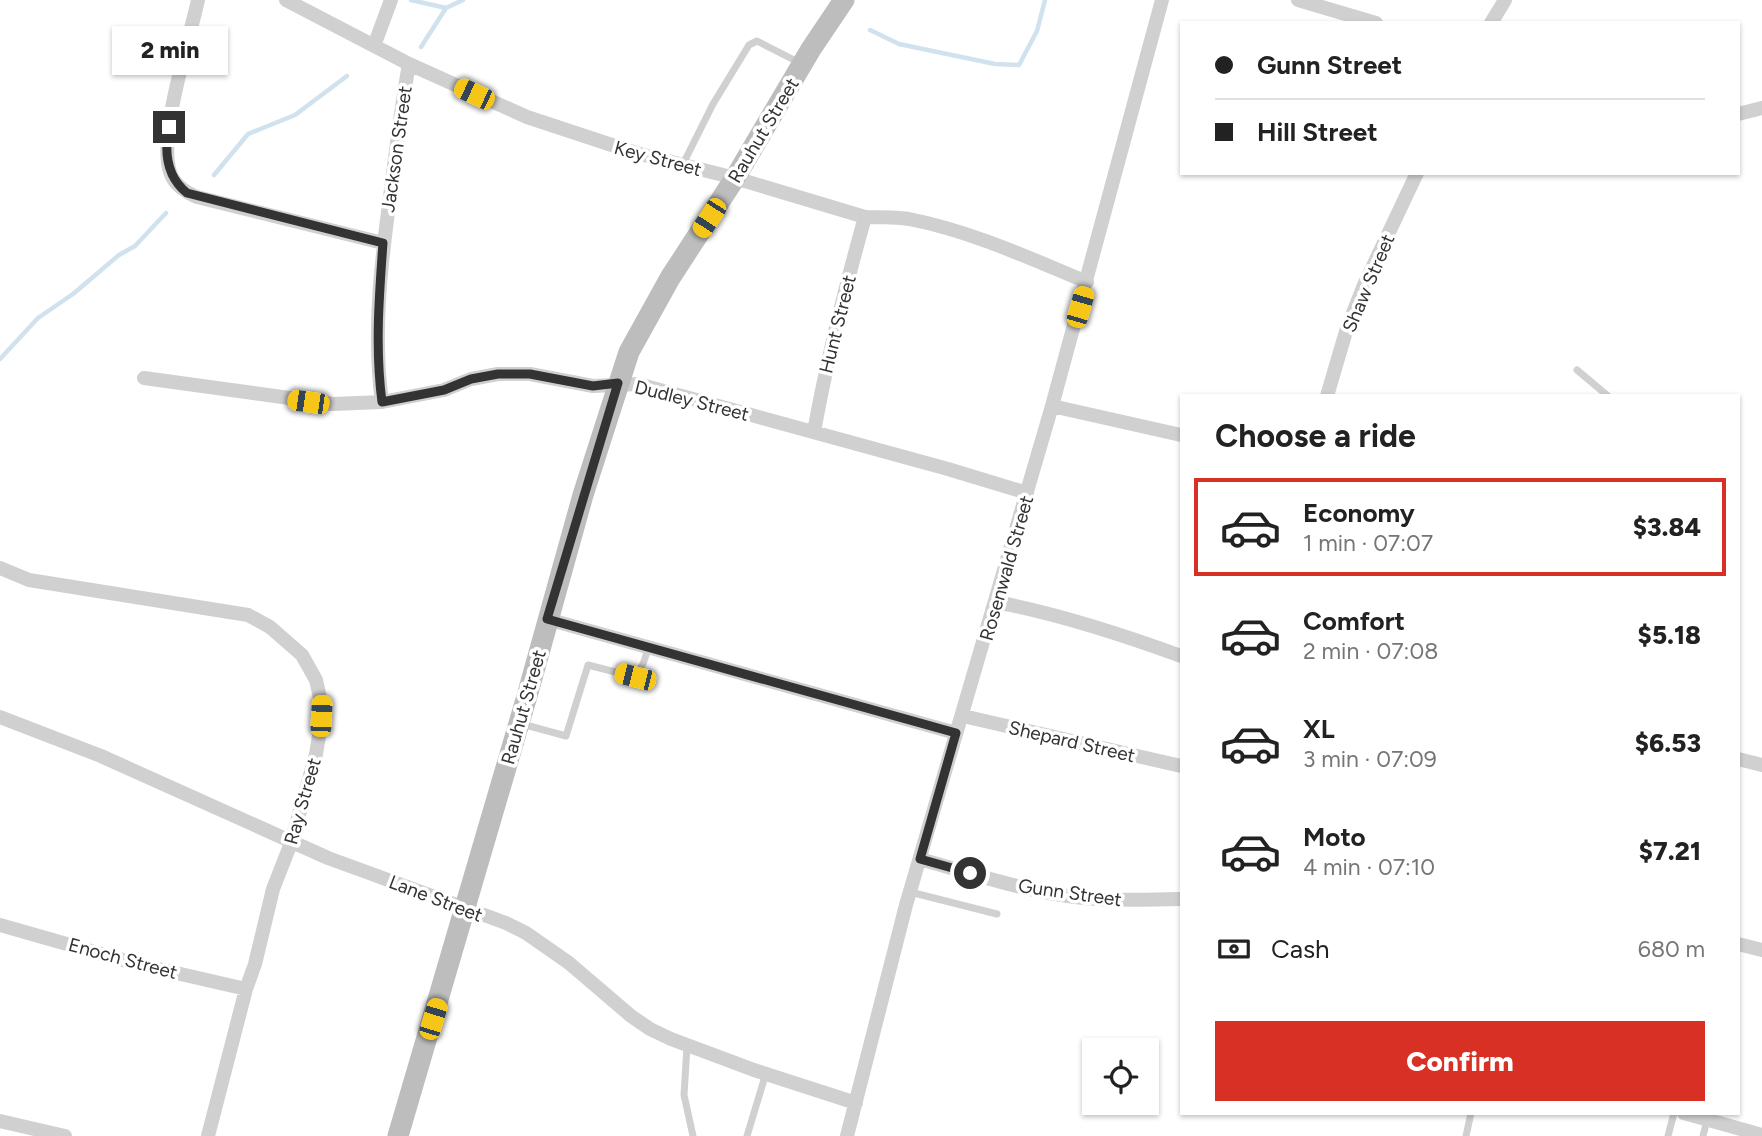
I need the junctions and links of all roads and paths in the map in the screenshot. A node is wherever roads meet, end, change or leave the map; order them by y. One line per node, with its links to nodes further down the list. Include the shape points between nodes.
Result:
1 (198, 0): 19 (street, via 166,142 169,170 178,186 197,197)
2 (286, 0): 10 (street, Key Street)
3 (391, 0): 10 (street)
4 (844, 0): 12 (main road, Rauhut Street)
5 (1163, 0): 20 (street, Rosenwald Street)
6 (1298, 0): 8 (street)
7 (1505, 0): 9 (street)
8 (1369, 21)
9 (1492, 21)
10 (374, 46): 11 (street, Key Street)
11 (409, 64): 15 (street, Key Street, via 527,117); 19 (street, Jackson Street)
12 (802, 64): 15 (lane, via 757,41 750,45); 17 (main road, Rauhut Street)
13 (1762, 108): 14 (street)
14 (1740, 114)
15 (682, 166): 17 (street, Key Street)
16 (1416, 175): 24 (street, Shaw Street, via 1364,285)
17 (735, 178): 18 (street, Key Street); 23 (main road, Rauhut Street, via 657,301)
18 (866, 216): 20 (street, Key Street, via 907,219 962,233); 28 (street, Hunt Street, via 841,303)
19 (383, 243): 26 (street, Jackson Street, via 377,368)
20 (1087, 282): 27 (street, Rosenwald Street)
21 (1577, 370): 25 (lane)
22 (144, 378): 26 (street, Dudley Street, via 308,402)
23 (618, 383): 26 (street, Dudley Street, via 593,386 530,374 498,374); 28 (street, Dudley Street, via 638,384); 33 (main road, Rauhut Street)
24 (1328, 394)
25 (1606, 394)
26 (382, 402)
27 (1052, 406): 29 (street); 30 (street, Rosenwald Street)
28 (814, 432): 30 (street, Dudley Street)
29 (1180, 435)
30 (1027, 493): 32 (street, Rosenwald Street)
31 (0, 568): 43 (street, Ray Street, via 29,580 248,615 288,640 311,671 321,702 316,754)
32 (996, 602): 35 (street, via 1050,614); 36 (street, Rosenwald Street)
33 (547, 619): 34 (street); 38 (main road, Rauhut Street)
34 (649, 646): 38 (lane, via 635,677 588,665 566,736); 39 (street)
35 (1180, 656)
36 (963, 716): 39 (street, Rosenwald Street); 42 (street, Shepard Street)
37 (0, 717): 43 (street, Lane Street, via 101,756)
38 (519, 723): 47 (main road, Rauhut Street)
39 (956, 733): 44 (street, Rosenwald Street)
40 (1740, 760): 41 (street)
41 (1762, 765)
42 (1180, 766)
43 (291, 843): 47 (street, Lane Street); 52 (street, Ray Street, via 272,889)
44 (920, 859): 45 (street, Rosenwald Street); 46 (street, Gunn Street, via 1062,895)
45 (909, 892): 48 (lane); 55 (street, Rosenwald Street)
46 (1180, 899)
47 (464, 908): 53 (street, Lane Street, via 526,933 631,1016); 64 (main road, Rauhut Street)
48 (997, 914)
49 (0, 925): 52 (street, Enoch Street)
50 (1740, 944): 51 (street)
51 (1762, 950)
52 (246, 989): 63 (street, Ray Street)
53 (687, 1045): 54 (street, Lane Street); 65 (lane, via 684,1095)
54 (766, 1073): 55 (street, Lane Street); 66 (lane)
55 (856, 1103): 67 (street, Rosenwald Street)
56 (1471, 1115): 68 (lane)
57 (1673, 1115): 69 (lane)
58 (1691, 1115): 59 (street)
59 (1707, 1120): 62 (street); 70 (lane)
60 (0, 1121): 61 (street)
61 (58, 1135)
62 (1762, 1135)
63 (208, 1136)
64 (398, 1136)
65 (693, 1136)
66 (747, 1136)
67 (847, 1136)
68 (1466, 1136)
69 (1668, 1136)
70 (1703, 1136)

